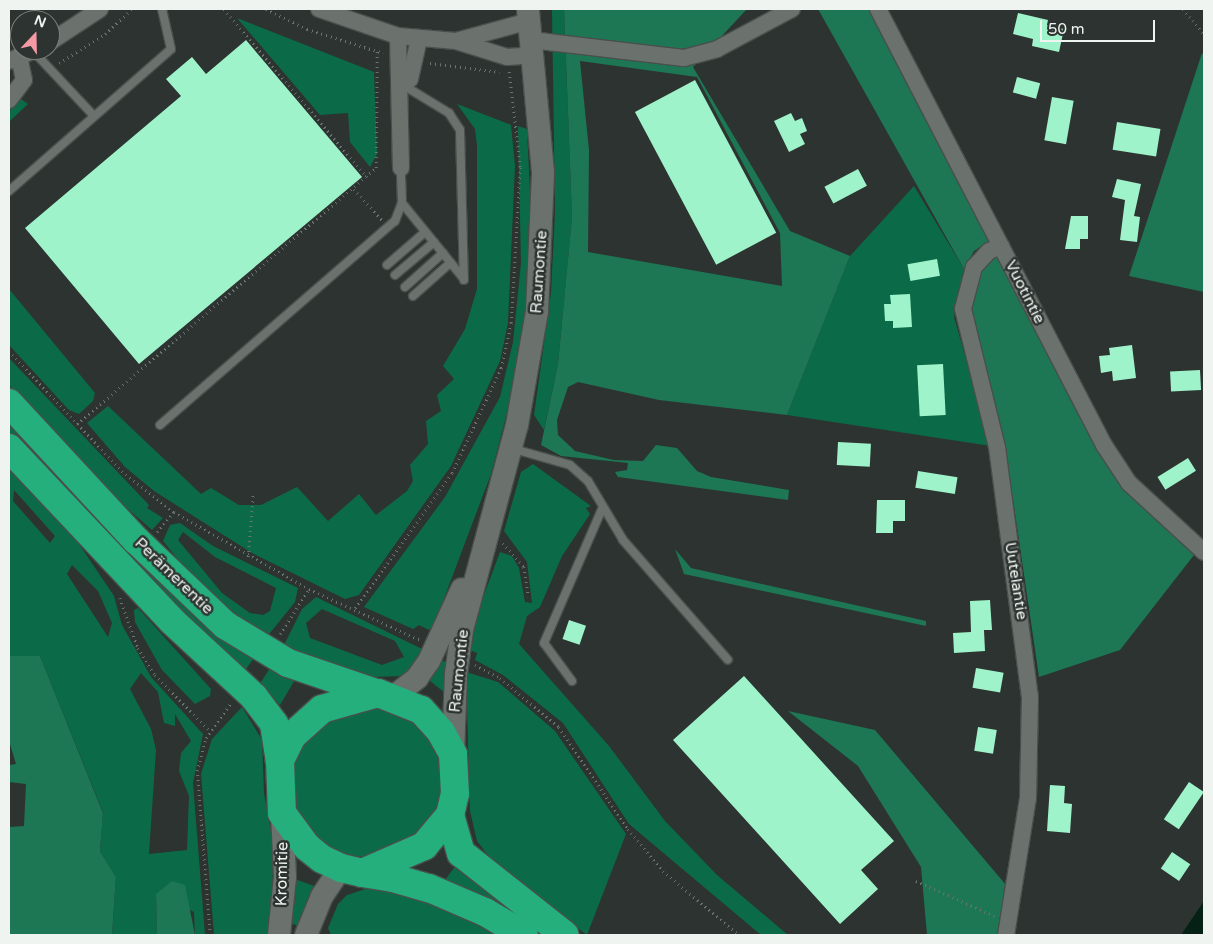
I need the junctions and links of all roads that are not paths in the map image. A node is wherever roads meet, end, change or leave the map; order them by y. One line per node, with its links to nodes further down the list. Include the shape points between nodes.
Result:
1 (100, 9): 7 (street)
2 (162, 9): 15 (lane, via 170,49)
3 (319, 9): 8 (street)
4 (792, 9): 6 (street, via 718,49 684,58)
5 (878, 9): 21 (street, Vuotintie)
6 (530, 31): 10 (street); 10 (street, via 507,57); 31 (main road, Raumontie, via 543,172 542,237 532,348)
7 (60, 35)
8 (398, 36): 9 (street); 13 (street, via 396,74)
9 (419, 40): 10 (street); 13 (street, via 410,79)
10 (456, 41)
11 (24, 60): 14 (street, via 24,80)
12 (35, 60): 15 (lane, via 48,67)
13 (403, 85): 16 (street); 23 (lane, via 449,113 460,130 464,280)
14 (9, 100)
15 (94, 116): 17 (lane)
16 (401, 168): 18 (lane)
17 (9, 191)
18 (402, 203): 19 (lane); 29 (lane, via 389,228)
19 (426, 232): 20 (lane); 24 (lane)
20 (434, 242): 22 (lane); 25 (lane)
21 (1001, 246): 34 (street, Vuotintie, via 1104,445 1129,482); 43 (street, Uutelantie, via 988,251 974,268 963,309 997,447 1030,696 1028,798)
22 (443, 253): 23 (lane); 26 (lane)
23 (450, 263): 27 (lane)
24 (387, 264)
25 (395, 275)
26 (405, 287)
27 (413, 296)
28 (9, 404): 37 (highway, Perämerentie, via 136,540 225,625 288,663)
29 (160, 425)
30 (9, 448): 39 (highway, Perämerentie, via 172,622 254,697 274,724)
31 (512, 448): 32 (lane, via 570,465 588,481); 33 (main road, Raumontie)
32 (602, 508): 35 (lane, via 623,540); 36 (lane, via 544,643)
33 (489, 531): 37 (main road, Raumontie, via 429,661 417,678); 38 (main road, Raumontie, via 462,630 456,674)
34 (1204, 552)
35 (728, 660)
36 (572, 681)
37 (385, 695): 38 (highway, via 431,719); 39 (highway, via 322,709 292,736)
38 (453, 754): 41 (highway, via 455,794)
39 (280, 761): 40 (highway)
40 (282, 813): 42 (highway, via 307,847); 44 (main road, Kromitie, via 285,877)
41 (450, 816): 42 (highway, via 424,846); 47 (highway, via 461,853)
42 (351, 870): 45 (main road, via 322,896); 46 (highway, via 429,888 485,912)
43 (1007, 929)
44 (279, 935)
45 (306, 935)
46 (524, 935)
47 (565, 935)

